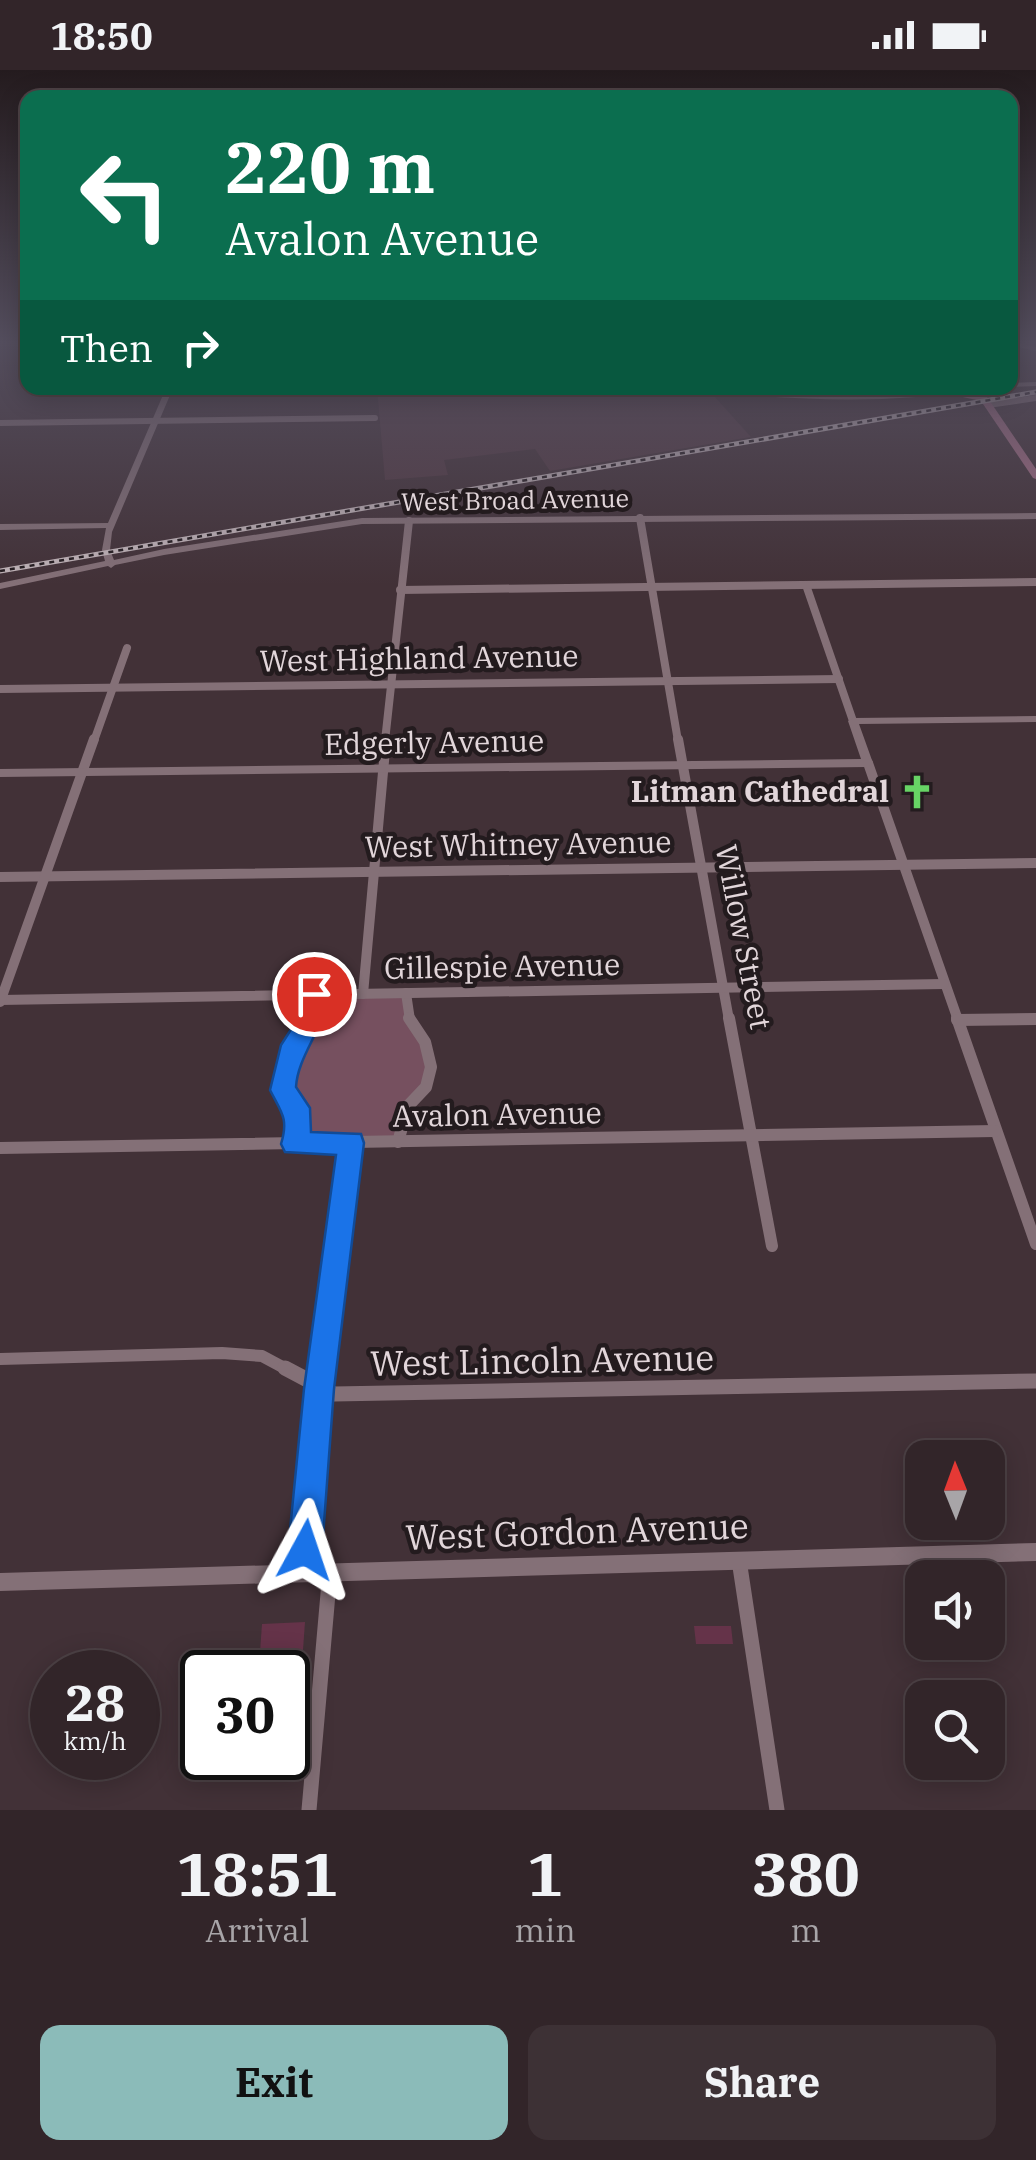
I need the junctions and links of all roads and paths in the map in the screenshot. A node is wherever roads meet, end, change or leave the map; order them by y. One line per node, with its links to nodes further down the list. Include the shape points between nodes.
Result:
1 (62, 422): 4 (street)
2 (153, 422): 9 (street)
3 (1000, 422): 5 (main road)
4 (0, 423)
5 (1036, 476)
6 (1036, 516): 7 (street, West Broad Avenue)
7 (640, 518): 8 (street, West Broad Avenue); 15 (street, Willow Street)
8 (409, 521): 11 (street, West Broad Avenue, via 302,528); 16 (street)
9 (110, 525): 10 (street); 11 (street, via 105,545)
10 (0, 527)
11 (111, 565): 13 (street, West Broad Avenue)
12 (1036, 582): 14 (street)
13 (0, 586)
14 (806, 586): 15 (street); 18 (street)
15 (652, 588): 16 (street); 19 (street, Willow Street)
16 (400, 590): 20 (street)
17 (128, 648): 21 (street)
18 (839, 679): 19 (street, West Highland Avenue); 24 (street)
19 (669, 680): 20 (street, West Highland Avenue); 26 (street, Willow Street)
20 (392, 684): 21 (street, West Highland Avenue); 27 (street)
21 (114, 686): 22 (street, West Highland Avenue); 28 (street)
22 (0, 689)
23 (1036, 719): 24 (street)
24 (854, 721): 25 (street)
25 (868, 763): 26 (street, Edgerly Avenue); 31 (street)
26 (686, 765): 27 (street, Edgerly Avenue); 32 (street, Willow Street)
27 (384, 768): 28 (street, Edgerly Avenue); 33 (street)
28 (82, 772): 29 (street, Edgerly Avenue); 34 (street)
29 (0, 773)
30 (1036, 863): 31 (street, West Whitney Avenue)
31 (903, 864): 32 (street, West Whitney Avenue); 36 (street)
32 (700, 867): 33 (street, West Whitney Avenue); 37 (street, Willow Street)
33 (374, 871): 34 (street, West Whitney Avenue); 40 (street)
34 (46, 876): 35 (street, West Whitney Avenue); 41 (street)
35 (0, 877)
36 (944, 984): 37 (street, Gillespie Avenue); 43 (street)
37 (725, 988): 38 (street, Gillespie Avenue); 45 (street, Willow Street)
38 (406, 993): 40 (street, Gillespie Avenue); 46 (street, via 407,1016 425,1042 431,1067 426,1087 408,1106)
39 (314, 994): 40 (street, Gillespie Avenue); 41 (street, Gillespie Avenue); 48 (street, via 313,1016 293,1045 284,1076 283,1090 297,1108)
40 (363, 994)
41 (0, 1001)
42 (1036, 1019): 43 (street)
43 (957, 1020): 44 (street)
44 (995, 1131): 45 (street, Avalon Avenue); 50 (street)
45 (752, 1136): 46 (street, Avalon Avenue); 51 (street, Willow Street)
46 (398, 1142): 47 (street, Avalon Avenue)
47 (351, 1143): 48 (street, Avalon Avenue); 54 (street)
48 (294, 1144): 49 (street, Avalon Avenue)
49 (0, 1148)
50 (1035, 1240)
51 (772, 1246)
52 (0, 1359): 54 (street, West Lincoln Avenue, via 262,1356)
53 (1036, 1381): 54 (street, West Lincoln Avenue, via 382,1394)
54 (319, 1389): 58 (street)
55 (1036, 1552): 56 (street, West Gordon Avenue)
56 (739, 1559): 57 (street, West Gordon Avenue); 61 (street)
57 (330, 1570): 58 (street, West Gordon Avenue); 60 (street)
58 (304, 1571): 59 (street, West Gordon Avenue)
59 (0, 1582)
60 (309, 1810)
61 (777, 1810)

